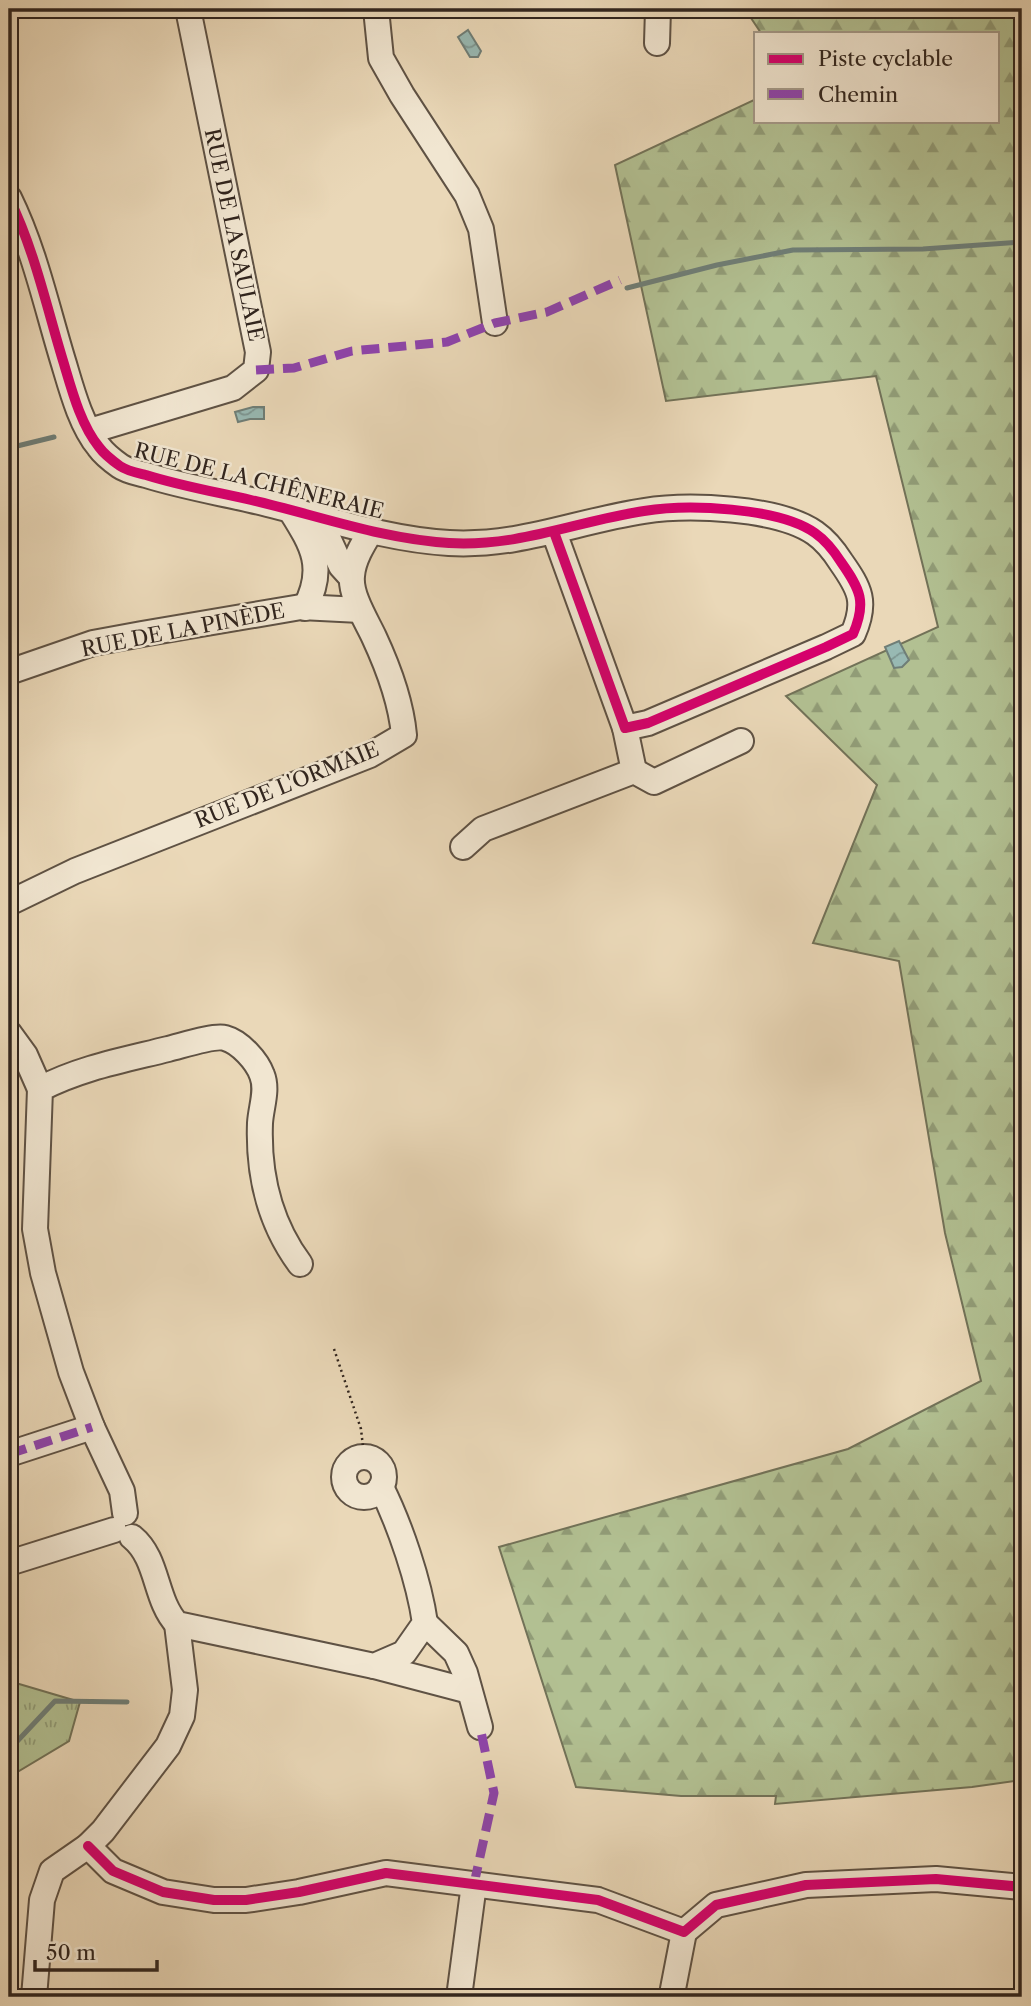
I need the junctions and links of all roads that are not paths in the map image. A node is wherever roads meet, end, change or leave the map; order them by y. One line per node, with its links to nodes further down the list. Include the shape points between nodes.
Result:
1 (188, 9): 7 (street, RUE DE LA SAULAIE, via 258,352 256,370 233,388)
2 (376, 9): 6 (street, via 381,58 467,195 481,229)
3 (658, 9): 4 (street)
4 (657, 43)
5 (9, 198): 7 (street, RUE DE LA CHÊNERAIE, via 23,227 76,404)
6 (495, 323)
7 (90, 431): 8 (street, RUE DE LA CHÊNERAIE, via 99,447 123,468)
8 (291, 511): 9 (street, RUE DE LA CHÊNERAIE); 13 (street, via 311,543 316,563 316,582)
9 (319, 518): 10 (street, RUE DE LA CHÊNERAIE); 12 (street, RUE DE L'ORMAIE, via 341,566)
10 (370, 531): 11 (street, RUE DE LA CHÊNERAIE, via 452,543); 12 (street)
11 (554, 532): 16 (street); 16 (street, RUE DE LA CHÊNERAIE, via 644,511 756,512 814,532 834,551 861,597 853,634 648,723)
12 (351, 577): 14 (street, RUE DE L'ORMAIE)
13 (305, 608): 14 (street, RUE DE LA PINÈDE); 15 (street, RUE DE LA PINÈDE, via 93,643)
14 (360, 610): 20 (street, RUE DE L'ORMAIE, via 402,713 404,735 370,755 112,856)
15 (9, 672)
16 (625, 728): 18 (street)
17 (741, 741): 18 (street, via 654,782)
18 (634, 771): 19 (street, via 483,829)
19 (463, 847)
20 (9, 902)
21 (9, 1033): 22 (street)
22 (40, 1089): 23 (street, via 104,1065 194,1043 224,1037 242,1047 262,1075 265,1089 259,1149 263,1182 282,1240); 24 (street, via 35,1229 46,1286)
23 (300, 1264)
24 (92, 1427): 25 (street); 27 (street, via 122,1491)
25 (9, 1454)
26 (382, 1487): 26 (street, via 365,1497 353,1494 345,1484 347,1465 358,1457 377,1461 382,1467); 29 (street)
27 (124, 1527): 28 (street); 30 (street, via 150,1557 168,1614)
28 (9, 1563)
29 (425, 1623): 31 (street, via 404,1653); 32 (street, via 456,1653)
30 (177, 1624): 31 (street); 34 (street, via 185,1690 182,1716 168,1746)
31 (374, 1667): 32 (street)
32 (469, 1691): 33 (street)
33 (480, 1727)
34 (88, 1846): 35 (street, via 113,1871 163,1892 214,1900 299,1892 386,1873); 38 (street, via 52,1871 45,1890)
35 (474, 1884): 37 (street, via 598,1900); 39 (street)
36 (1022, 1887): 37 (street, via 936,1879 806,1885 716,1905)
37 (684, 1932): 40 (street)
38 (34, 1997)
39 (459, 1997)
40 (674, 1997)

